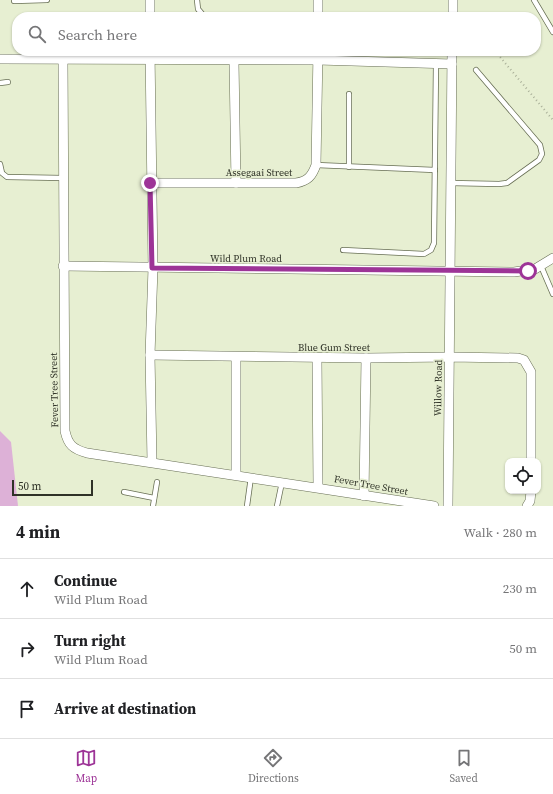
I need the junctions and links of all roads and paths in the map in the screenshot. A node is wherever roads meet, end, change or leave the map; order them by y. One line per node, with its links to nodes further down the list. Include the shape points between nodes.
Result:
1 (47, 0): 7 (lane)
2 (150, 0): 8 (street)
3 (197, 0): 9 (lane)
4 (318, 0): 10 (street)
5 (453, 0): 11 (street)
6 (534, 0): 12 (lane)
7 (14, 1)
8 (150, 12)
9 (200, 12)
10 (318, 12)
11 (453, 12)
12 (553, 32)
13 (150, 56): 19 (street)
14 (318, 56): 20 (street); 21 (street); 29 (street)
15 (452, 56): 22 (street, Willow Road)
16 (499, 56): 27 (path)
17 (0, 59): 18 (street)
18 (64, 60): 19 (street); 32 (street, Fever Tree Street)
19 (150, 61): 20 (street); 33 (street)
20 (234, 62): 34 (street)
21 (436, 63): 22 (street); 31 (lane)
22 (452, 64): 35 (street, Willow Road)
23 (476, 70): 35 (lane, via 540,145 542,154 539,160 507,182)
24 (0, 82): 25 (lane)
25 (8, 82)
26 (349, 94): 30 (lane)
27 (553, 120)
28 (0, 164): 32 (lane, via 2,173 7,177)
29 (316, 165): 30 (lane); 34 (street, Assegaai Street, via 312,176 303,182)
30 (349, 167): 31 (lane)
31 (435, 170): 36 (lane, via 434,242 431,250 424,254)
32 (63, 178): 38 (street, Fever Tree Street)
33 (150, 183): 34 (street, Assegaai Street); 40 (street)
34 (236, 183)
35 (450, 184): 41 (street, Willow Road)
36 (343, 250)
37 (553, 258): 39 (street, Wild Plum Road)
38 (63, 266): 40 (street, Wild Plum Road); 49 (street, Fever Tree Street, via 67,438 76,450)
39 (541, 266): 41 (street, Wild Plum Road, via 519,272); 42 (lane)
40 (152, 268): 41 (street, Wild Plum Road); 43 (street)
41 (449, 271): 45 (street, Willow Road)
42 (553, 294)
43 (150, 355): 44 (street, Blue Gum Street); 49 (street)
44 (236, 356): 46 (street, Blue Gum Street); 50 (street)
45 (450, 357): 47 (street, Blue Gum Street); 48 (street, Blue Gum Street, via 524,360 531,372); 63 (street, Willow Road)
46 (317, 358): 47 (street, Blue Gum Street); 54 (street)
47 (366, 358): 57 (street)
48 (531, 458)
49 (152, 462): 50 (street, Fever Tree Street)
50 (236, 475): 51 (street, Fever Tree Street)
51 (252, 477): 53 (street, Fever Tree Street); 60 (lane)
52 (157, 482): 58 (lane)
53 (282, 482): 54 (street, Fever Tree Street); 61 (lane)
54 (318, 487): 57 (street, Fever Tree Street)
55 (124, 492): 58 (lane)
56 (531, 494): 64 (street)
57 (364, 496): 62 (street, Fever Tree Street)
58 (154, 498): 59 (lane)
59 (153, 506)
60 (247, 506)
61 (277, 506)
62 (434, 506)
63 (448, 506)
64 (527, 506)

